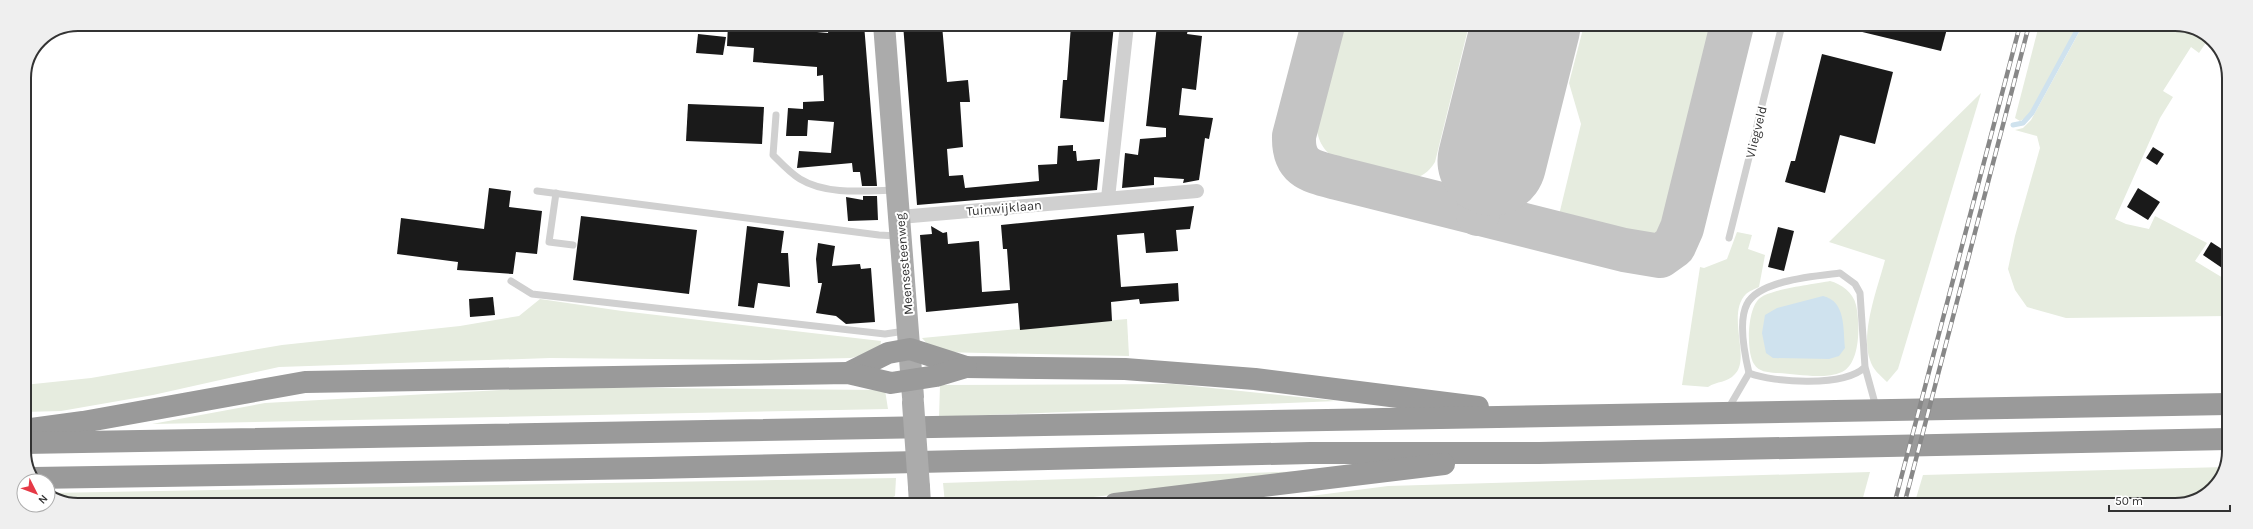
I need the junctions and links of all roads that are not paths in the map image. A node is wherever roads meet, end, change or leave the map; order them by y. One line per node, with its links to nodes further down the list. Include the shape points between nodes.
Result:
1 (885, 31): 5 (main road, Meensesteenweg)
2 (1126, 31): 9 (street)
3 (1781, 31): 11 (lane, Vliegveld)
4 (776, 115): 5 (lane, via 773,155 798,178 808,184 845,191)
5 (898, 190): 10 (main road, Meensesteenweg)
6 (536, 191): 8 (lane)
7 (1197, 191): 9 (street, Tuinwijklaan)
8 (556, 193): 10 (lane, via 880,235); 12 (lane, via 550,242)
9 (1108, 198): 10 (street, Tuinwijklaan)
10 (901, 227): 14 (main road, Meensesteenweg)
11 (1729, 238)
12 (573, 245)
13 (511, 281): 14 (lane, via 532,294 885,334)
14 (909, 340): 15 (highway); 17 (highway); 19 (main road, Meensesteenweg)
15 (966, 367): 19 (highway); 23 (highway, via 1125,369 1255,379)
16 (1865, 367): 18 (lane, via 1859,372 1836,379 1790,381 1762,378); 18 (lane, via 1860,293 1855,284 1840,272 1797,278 1756,292 1747,304 1744,316 1745,355); 21 (lane)
17 (848, 373): 19 (highway, via 891,383); 24 (highway, via 305,382)
18 (1749, 373): 22 (lane)
19 (912, 380): 29 (main road, Meensesteenweg, bridge)
20 (2222, 404): 21 (highway)
21 (1878, 411): 22 (highway)
22 (1725, 414): 23 (highway)
23 (1553, 417): 26 (highway)
24 (31, 429)
25 (2222, 439): 27 (highway)
26 (31, 443)
27 (1539, 453): 28 (highway, via 1302,453); 30 (highway)
28 (56, 478)
29 (920, 496)
30 (1165, 498)

